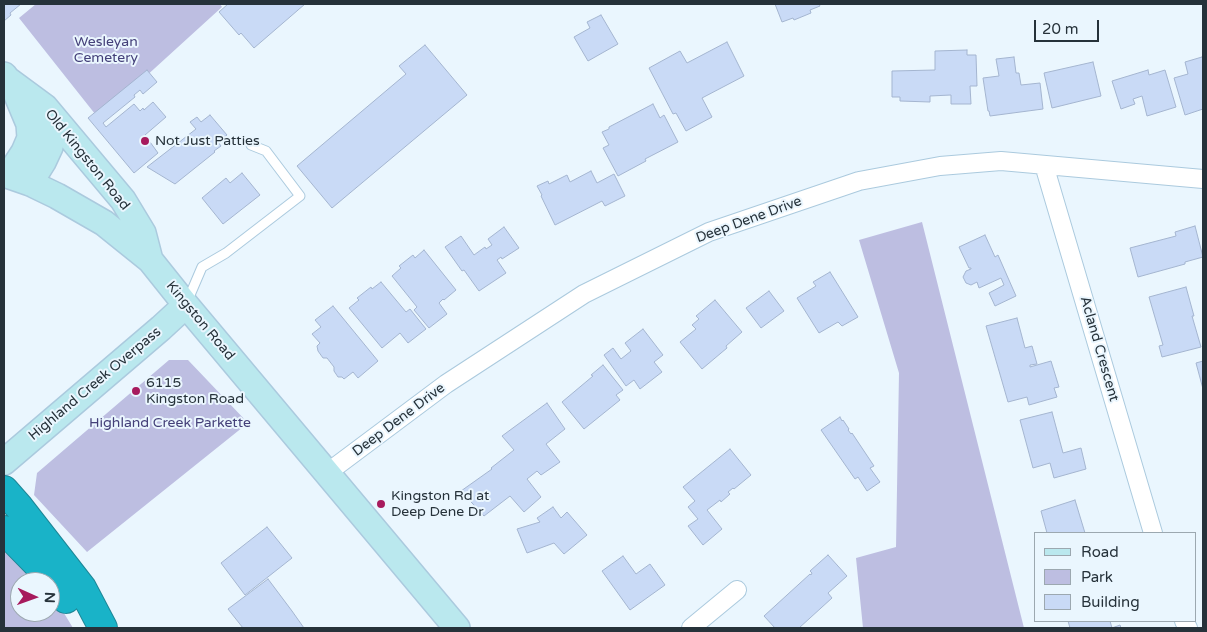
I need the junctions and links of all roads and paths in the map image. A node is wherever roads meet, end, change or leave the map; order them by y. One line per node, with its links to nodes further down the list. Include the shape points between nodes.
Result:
1 (5, 77): 2 (street, Old Kingston Road); 5 (street, via 16,93 29,124 30,138)
2 (44, 107): 5 (street, via 51,125 50,147 43,162); 7 (street, Old Kingston Road, via 123,200 143,233)
3 (251, 145): 8 (lane, via 266,151 300,196 226,253 202,267)
4 (1044, 165): 6 (street, Deep Dene Drive); 10 (street, Deep Dene Drive, via 1001,161 949,165 859,180 709,232 584,294 446,384); 13 (street, Acland Crescent)
5 (14, 178): 7 (street, Kingston Road, via 57,196 104,224)
6 (1203, 178)
7 (150, 260): 8 (street, Kingston Road)
8 (186, 305): 9 (street, Highland Creek Overpass); 10 (street, Kingston Road)
9 (4, 462)
10 (327, 473): 17 (street, Kingston Road)
11 (4, 490): 16 (highway, via 82,588)
12 (4, 530): 15 (highway, via 56,583)
13 (1153, 532)
14 (737, 590): 18 (street)
15 (84, 628)
16 (103, 628)
17 (457, 628)
18 (691, 628)

